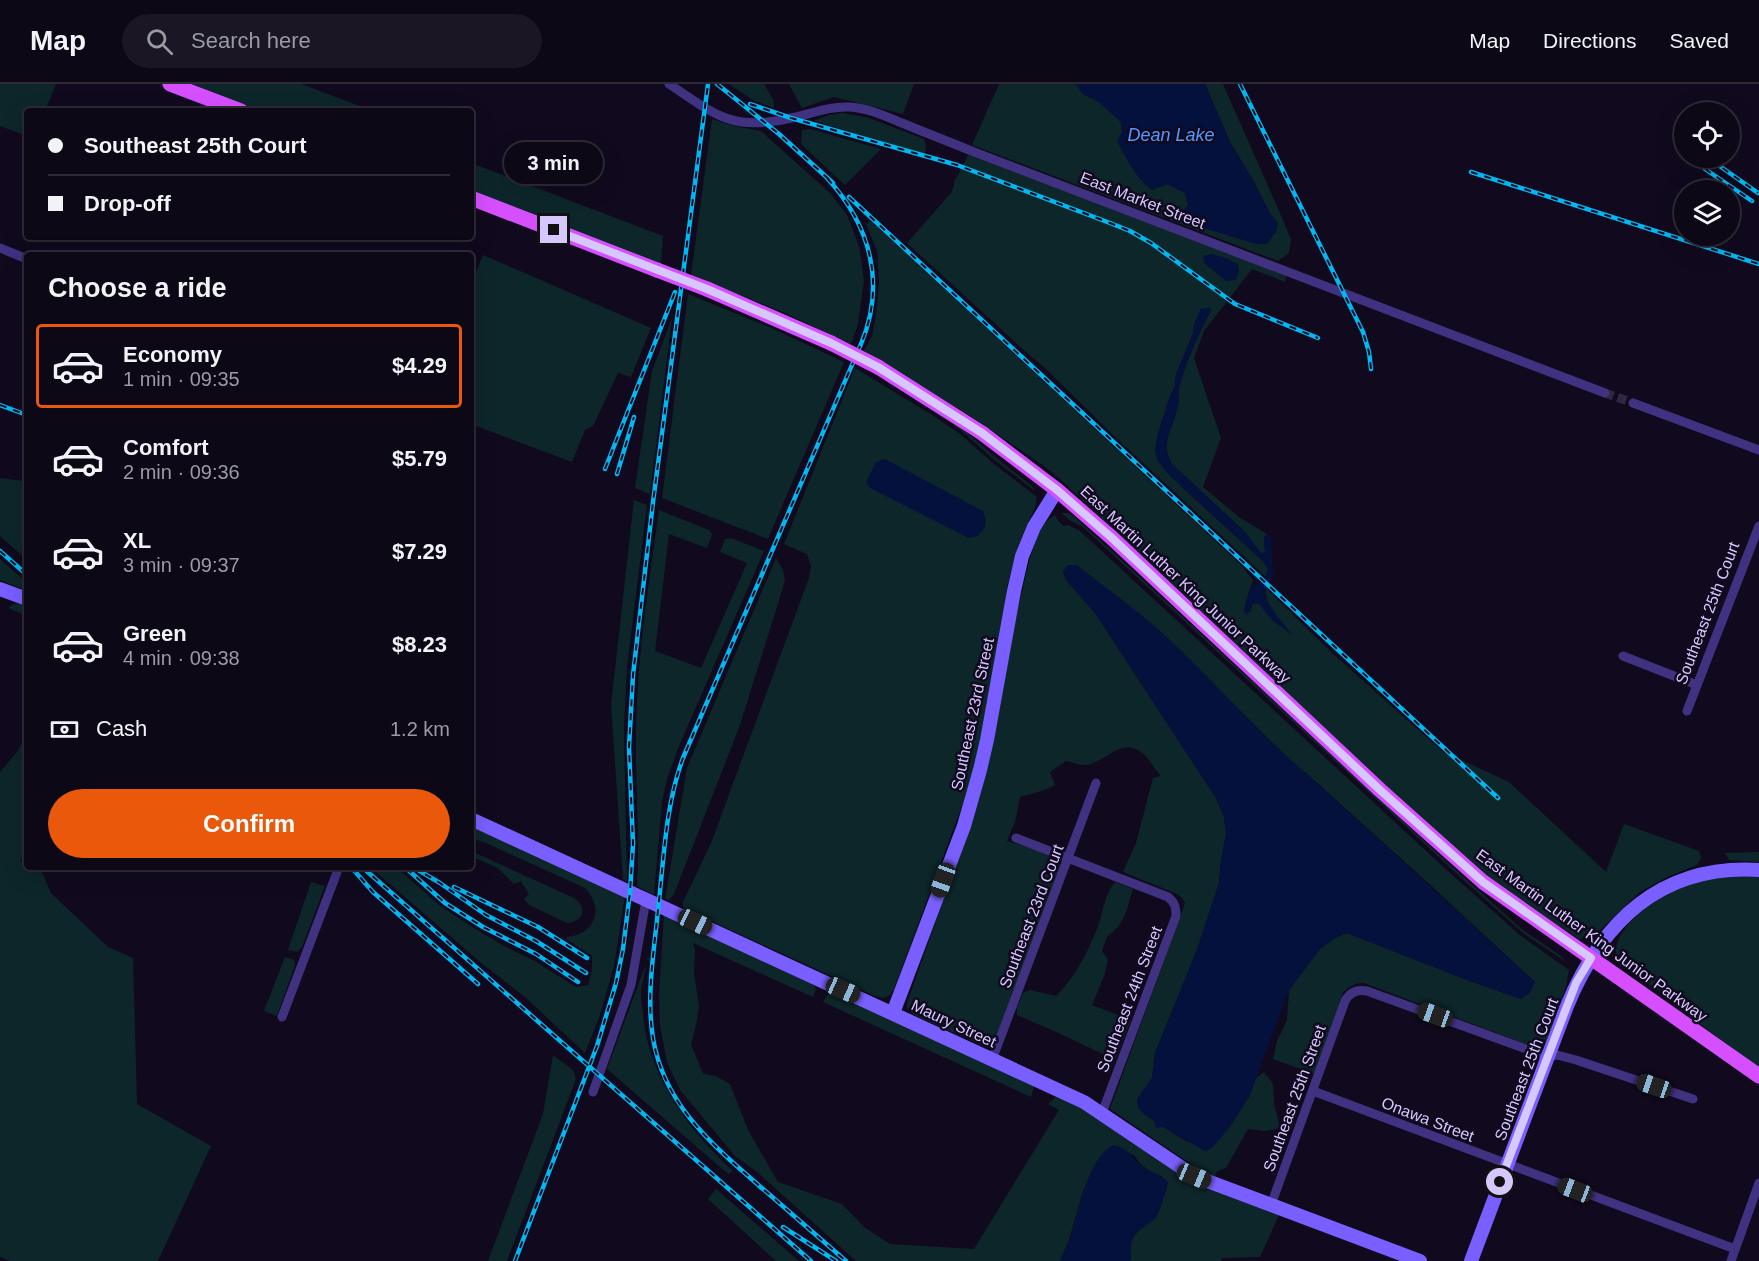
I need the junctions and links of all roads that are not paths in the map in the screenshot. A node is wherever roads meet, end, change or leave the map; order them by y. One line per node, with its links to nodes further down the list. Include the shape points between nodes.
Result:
1 (170, 84): 3 (main road)
2 (669, 84): 7 (street, East Market Street, via 714,114 743,124 791,118 826,108 874,112)
3 (233, 108)
4 (474, 199): 10 (main road, East Martin Luther King Junior Parkway, bridge, via 707,289 831,343 878,367 982,433)
5 (0, 248): 6 (street)
6 (24, 258)
7 (1605, 393)
8 (1633, 403): 9 (street)
9 (1759, 450)
10 (1057, 490): 24 (main road, East Martin Luther King Junior Parkway, via 1483,882); 25 (main road, Southeast 23rd Street, via 1022,556 980,770 964,826)
11 (1759, 526): 15 (street, Southeast 25th Court)
12 (0, 589): 13 (main road)
13 (24, 598)
14 (1623, 656): 15 (street)
15 (1697, 685): 16 (street, Southeast 25th Court)
16 (1687, 711)
17 (1096, 783): 20 (street, Southeast 23rd Court)
18 (474, 820): 23 (main road, Maury Street)
19 (1016, 838): 20 (street)
20 (1069, 858): 28 (street, Southeast 23rd Court); 34 (street, Southeast 24th Street, via 1168,897 1176,908)
21 (338, 870): 26 (street)
22 (1759, 870): 24 (main road, Southeast 25th Court, via 1720,869 1678,881 1651,895 1634,907)
23 (646, 900): 25 (main road, Maury Street); 32 (street, via 631,985)
24 (1591, 958): 27 (main road, Southeast 25th Court, via 1576,983); 29 (main road, East Martin Luther King Junior Parkway)
25 (893, 1013): 28 (main road, Maury Street)
26 (282, 1017)
27 (1548, 1057): 31 (street, Southeast 25th Street, via 1367,990 1354,992 1345,1001); 33 (street, via 1576,1060); 35 (main road, Southeast 25th Court)
28 (992, 1060): 34 (main road, Maury Street)
29 (1754, 1072): 30 (main road, East Martin Luther King Junior Parkway)
30 (1759, 1081)
31 (1313, 1091): 35 (street, Onawa Street); 37 (street, Southeast 25th Street)
32 (593, 1092)
33 (1693, 1099)
34 (1102, 1113): 37 (main road, Maury Street, via 1194,1176)
35 (1507, 1164): 38 (street, Onawa Street); 40 (main road, Southeast 25th Court)
36 (1759, 1183): 38 (street)
37 (1271, 1204): 39 (main road, Maury Street)
38 (1735, 1249): 41 (street)
39 (1420, 1261)
40 (1471, 1261)
41 (1731, 1261)

